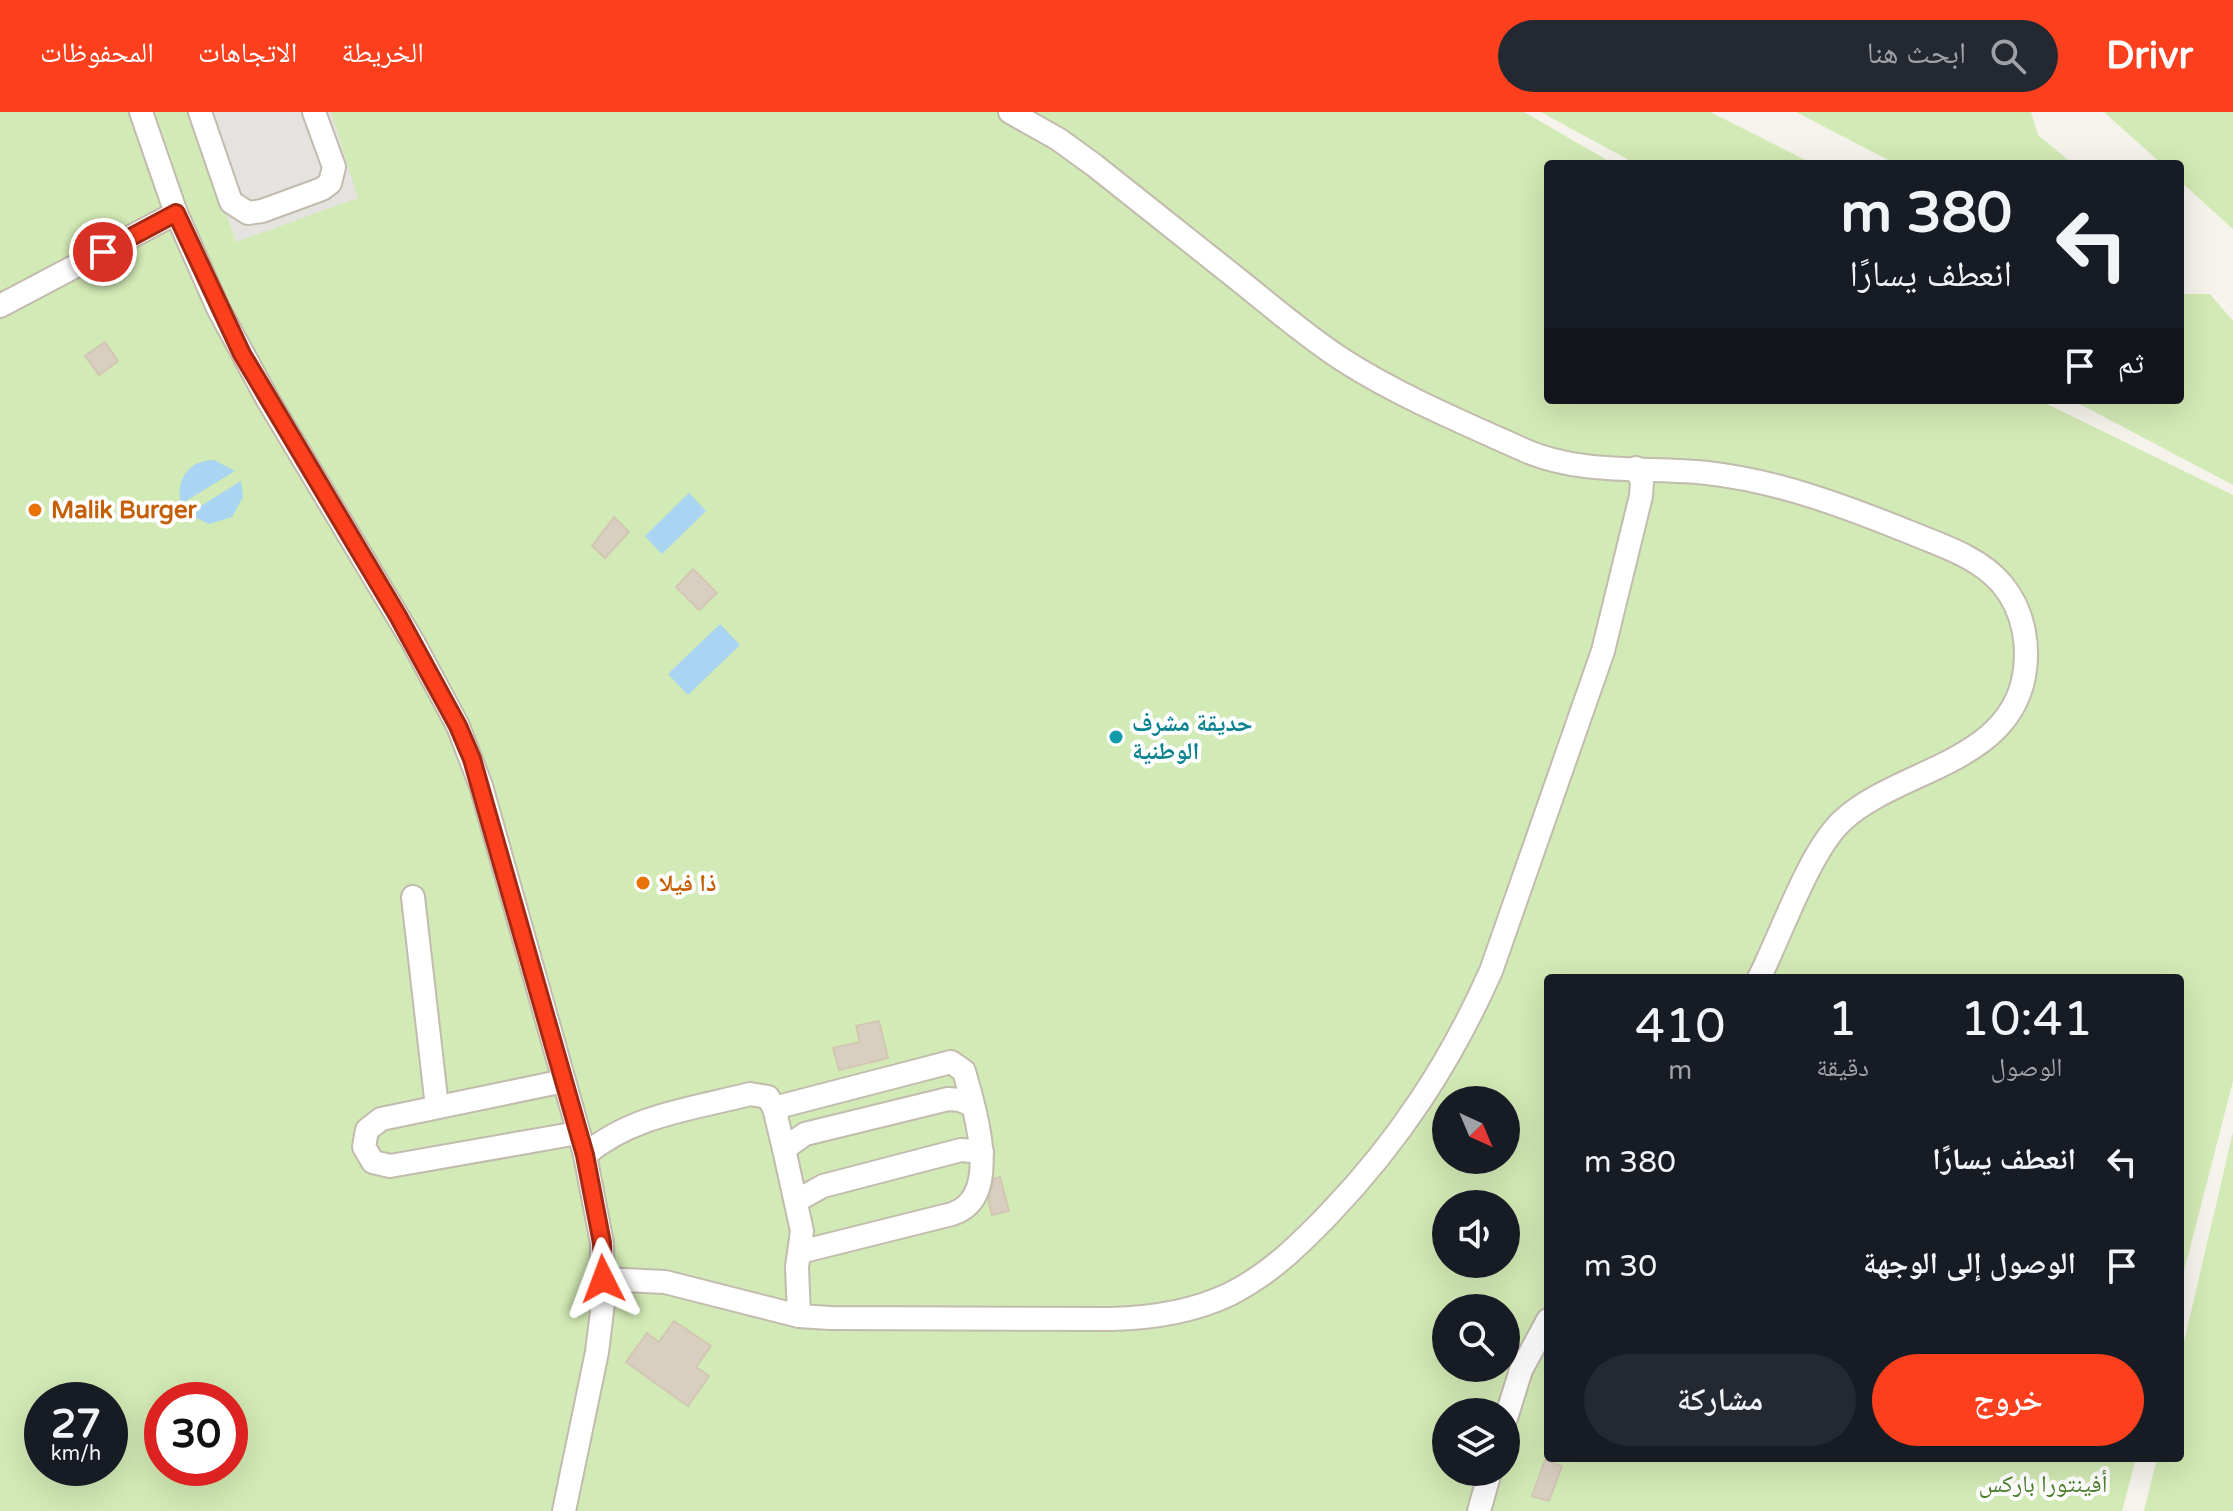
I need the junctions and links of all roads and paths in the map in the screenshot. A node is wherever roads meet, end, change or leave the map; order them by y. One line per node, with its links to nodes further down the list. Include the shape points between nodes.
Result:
1 (200, 112): 2 (street, via 231,202 241,211 255,213 322,189 333,178 334,167)
2 (314, 112)
3 (1010, 112): 7 (street, via 1094,165 1357,369 1539,456)
4 (146, 114): 5 (street)
5 (176, 213): 6 (street); 10 (street, via 242,354 398,616 465,742)
6 (0, 306)
7 (1636, 468): 9 (street, via 1789,489 1957,552 2002,584 2025,633 2021,688 2009,713 1969,750 1842,821 1817,854); 21 (street, via 1641,496 1613,619 1491,971 1419,1107 1372,1168 1300,1245 1227,1295 1141,1318)
8 (413, 897): 12 (street)
9 (1761, 974)
10 (564, 1081): 12 (street); 14 (street)
11 (972, 1105): 13 (street, via 964,1071 951,1062); 15 (street, via 948,1099 805,1134); 16 (street)
12 (437, 1107): 14 (street, via 373,1123 364,1138 367,1155 390,1166)
13 (774, 1108): 15 (street); 17 (street, via 768,1097 757,1093 644,1119 609,1135)
14 (578, 1133): 17 (street)
15 (784, 1149): 18 (street)
16 (982, 1152): 18 (street, via 961,1150 823,1186); 19 (street, via 975,1196 959,1212)
17 (585, 1155): 20 (street, via 602,1243)
18 (796, 1201): 19 (street)
19 (800, 1252): 21 (street)
20 (603, 1279): 21 (street, via 681,1285); 25 (street, via 597,1352)
21 (799, 1316)
22 (1544, 1327): 23 (street)
23 (1512, 1398)
24 (1486, 1486): 26 (street)
25 (564, 1511)
26 (1479, 1511)

